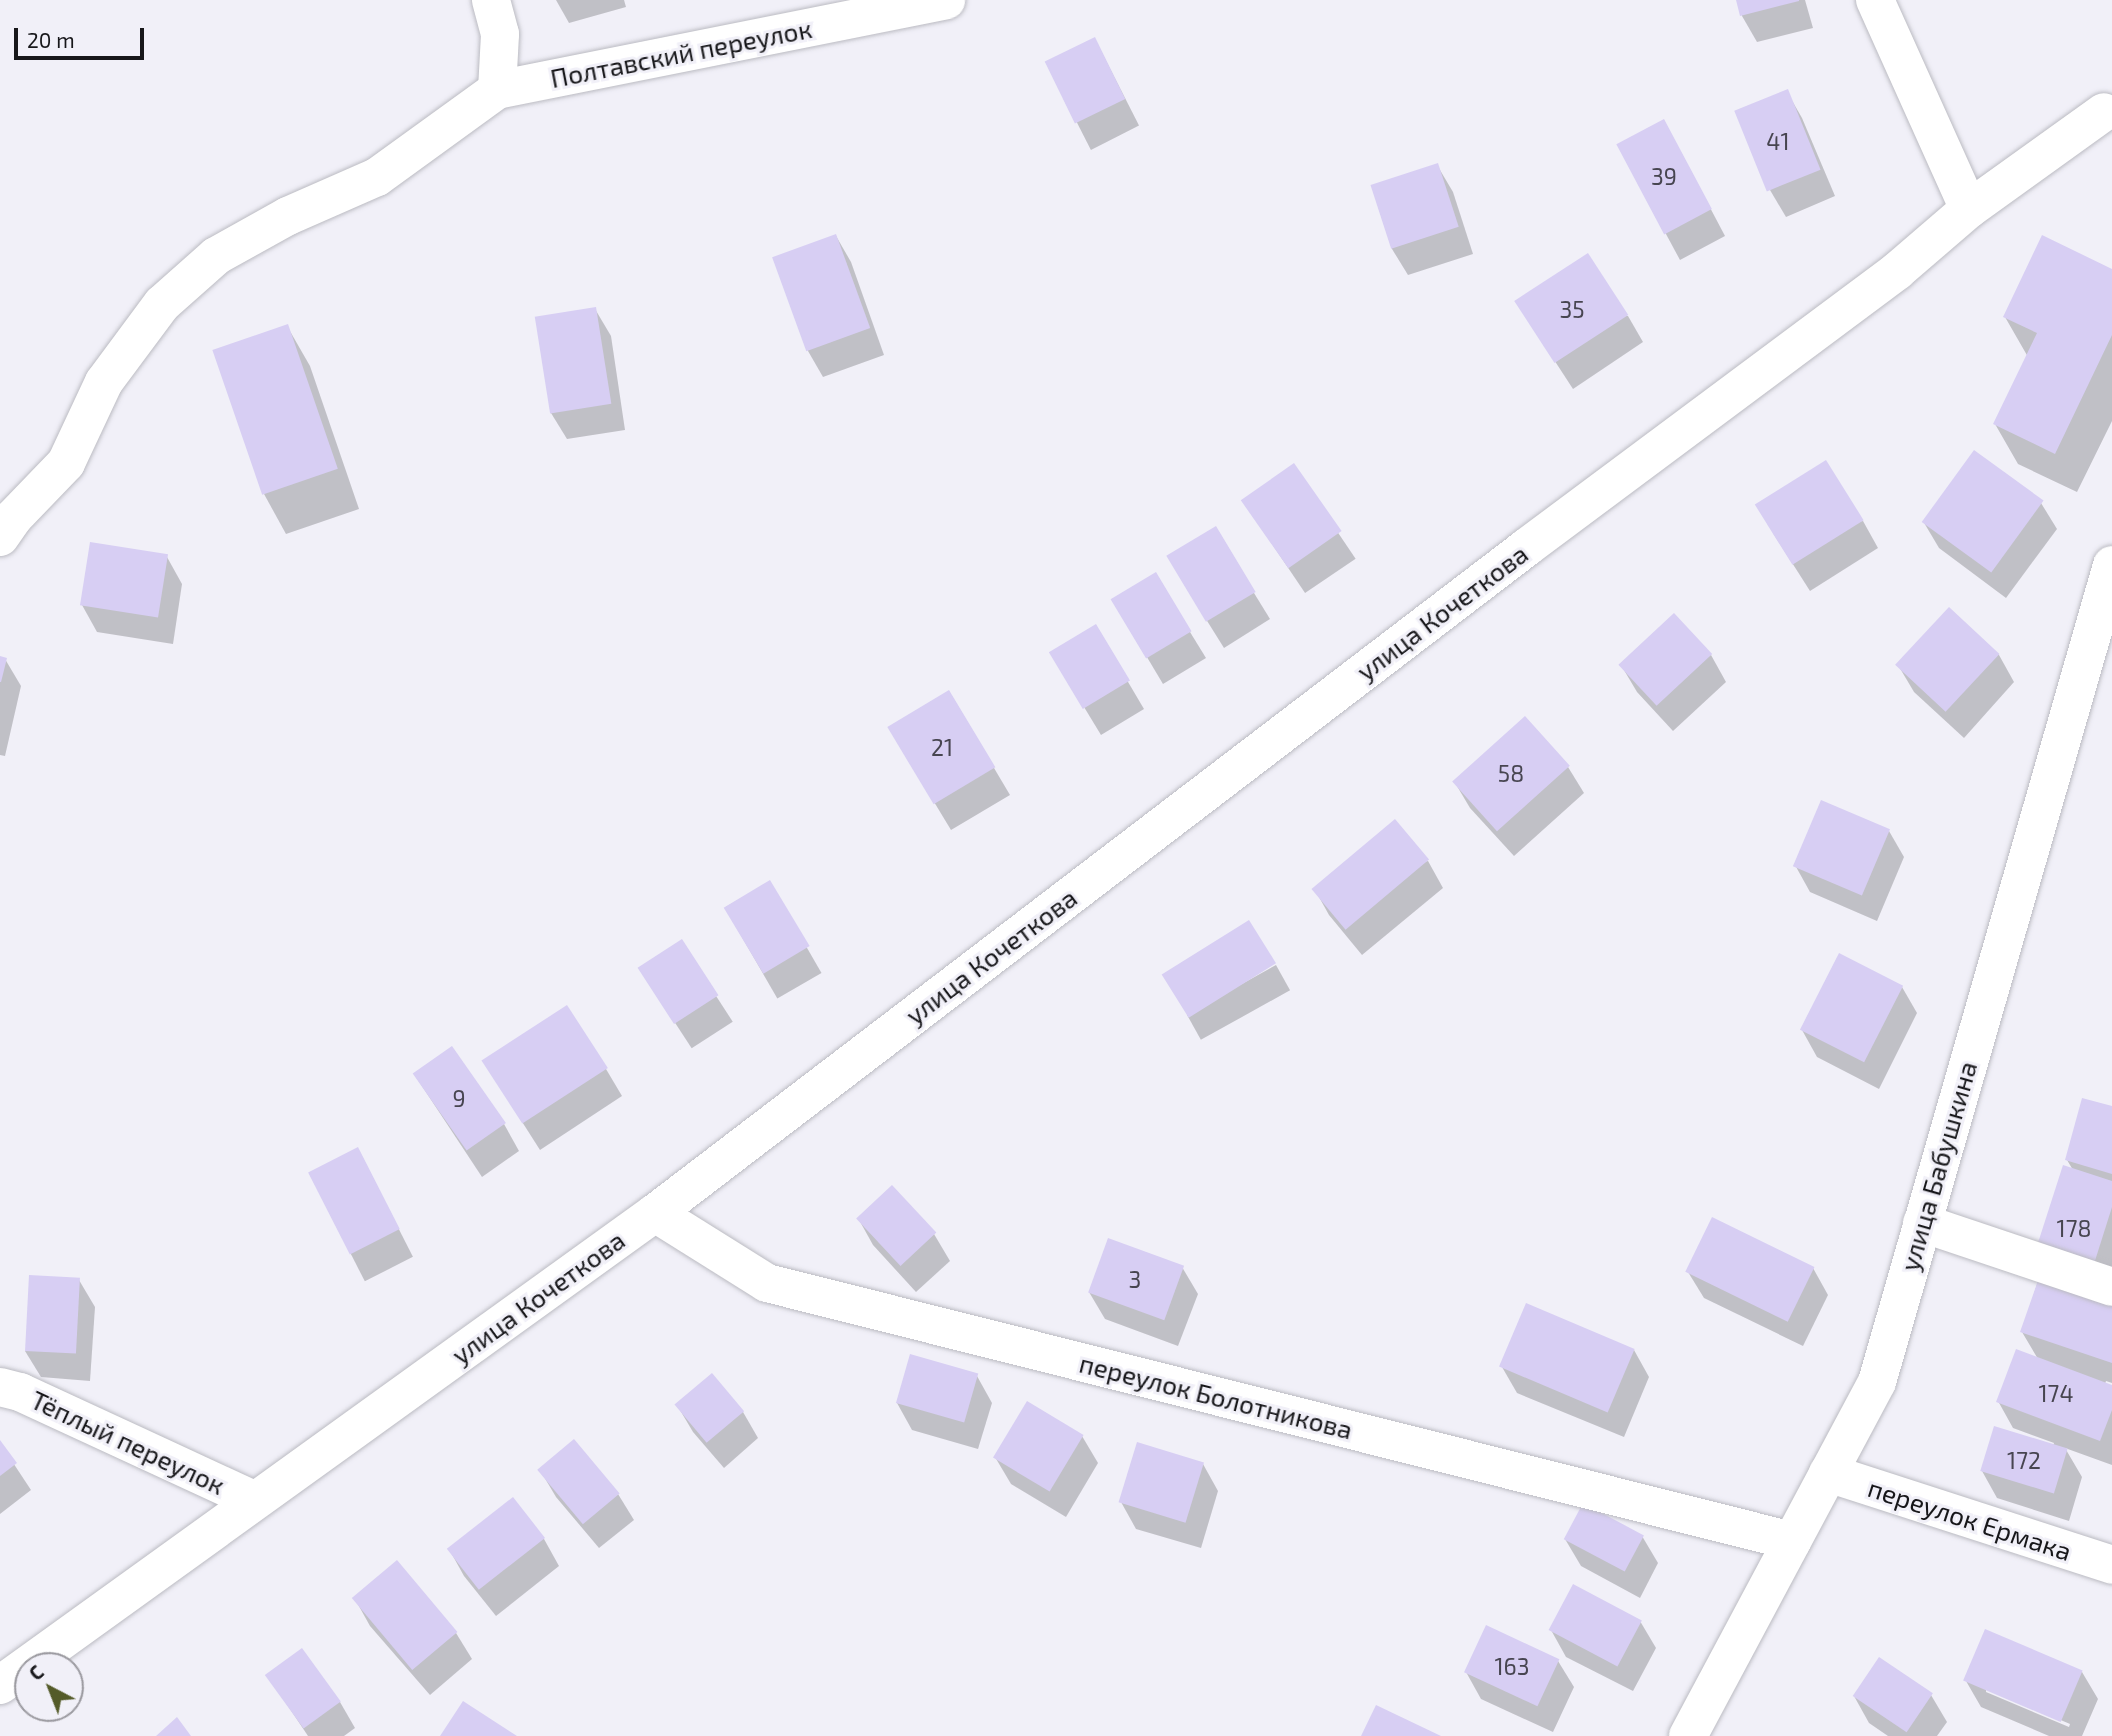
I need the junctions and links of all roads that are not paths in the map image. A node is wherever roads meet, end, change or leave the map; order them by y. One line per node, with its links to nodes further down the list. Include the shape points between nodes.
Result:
1 (491, 0): 4 (street, via 500,34)
2 (946, 0): 4 (street, Полтавский переулок)
3 (1875, 0): 6 (street)
4 (497, 90): 7 (street, via 377,177 288,216 216,256 171,296 104,382 66,463)
5 (2109, 114): 6 (street, улица Кочеткова)
6 (1969, 209): 9 (street, улица Кочеткова, via 1896,271)
7 (0, 537)
8 (2112, 565): 10 (street, улица Бабушкина)
9 (655, 1213): 14 (street, улица Кочеткова); 15 (street, переулок Болотникова, via 767,1283)
10 (1922, 1223): 11 (street); 13 (street, улица Бабушкина, via 1877,1382)
11 (2112, 1287)
12 (0, 1387): 14 (street, Тёплый переулок, via 20,1392)
13 (1828, 1473): 15 (street, улица Бабушкина); 16 (street, переулок Ермака)
14 (254, 1500): 17 (street, улица Кочеткова)
15 (1792, 1541): 18 (street, улица Бабушкина)
16 (2112, 1565)
17 (0, 1685)
18 (1688, 1736)

